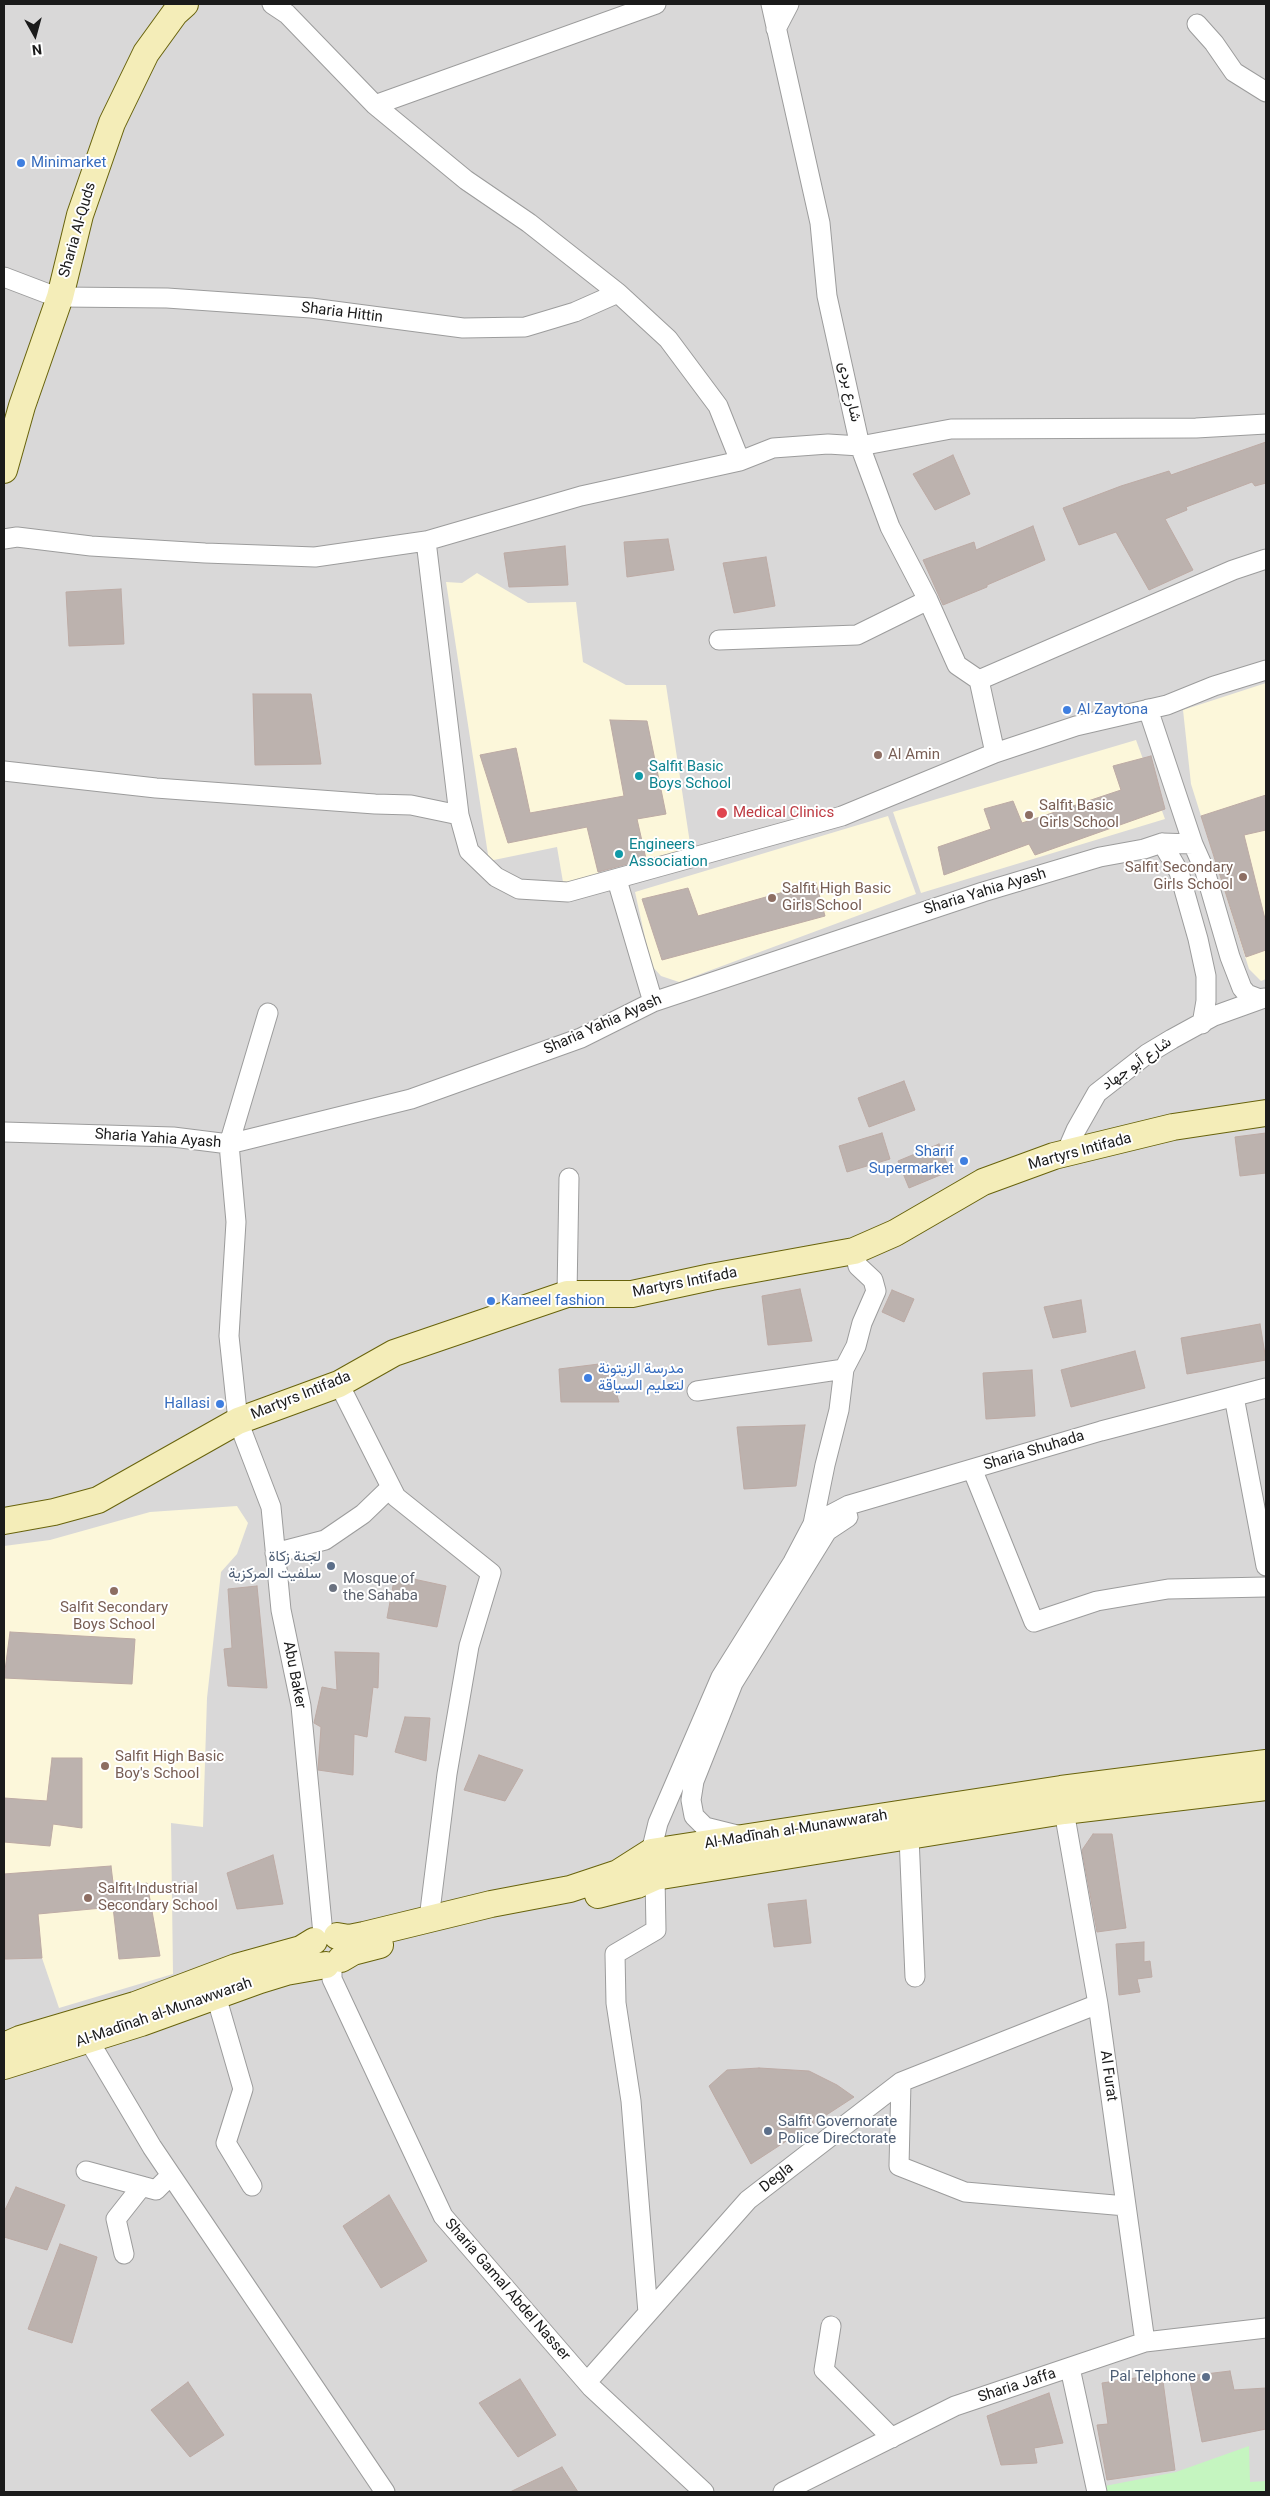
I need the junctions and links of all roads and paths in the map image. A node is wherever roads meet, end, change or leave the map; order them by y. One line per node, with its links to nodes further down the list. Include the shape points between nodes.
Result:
1 (163, 4): 13 (main road, Sharia Al-Quds, via 133,45 98,117 66,212)
2 (184, 4): 13 (main road, Sharia Al-Quds, via 146,53 112,123)
3 (272, 4): 10 (street, via 287,14)
4 (656, 4): 10 (street)
5 (771, 4): 8 (street, شارع بردى)
6 (789, 4): 8 (street)
7 (1197, 24): 9 (street, via 1234,72)
8 (776, 29): 16 (street, شارع بردى, via 820,223 827,296)
9 (1266, 92)
10 (375, 105): 12 (street, via 466,180 529,223)
11 (4, 277): 13 (street)
12 (618, 293): 13 (street, Sharia Hittin, via 575,312 525,327 463,328 311,308 167,298); 17 (street, via 668,339 718,406)
13 (53, 295): 14 (main road, Sharia Al-Quds); 18 (main road, Sharia Al-Quds)
14 (4, 414)
15 (1266, 424): 16 (street, via 1196,428 951,429)
16 (860, 446): 17 (street, via 828,444 772,448); 22 (street, شارع بردى, via 890,527)
17 (740, 461): 20 (street, via 582,496)
18 (4, 470)
19 (4, 539): 20 (street, via 17,537 91,546 315,557)
20 (426, 542): 29 (street)
21 (1266, 559): 25 (street, via 1233,570)
22 (928, 600): 23 (street, via 857,635); 25 (street, شارع بردى, via 958,665)
23 (719, 640)
24 (1266, 670): 26 (street)
25 (979, 680): 27 (street)
26 (1148, 709): 27 (street, via 1076,726); 30 (street)
27 (995, 753): 33 (street, via 842,816)
28 (4, 771): 29 (street, via 165,788 411,805)
29 (459, 815): 33 (street, via 470,851 496,877 519,890 568,892)
30 (1186, 822): 31 (street); 32 (street)
31 (1162, 843): 32 (street); 35 (street, Sharia Yahia Ayash, via 1100,857 974,895); 37 (street, via 1179,872 1198,939 1206,976)
32 (1193, 844): 34 (street, via 1205,871 1242,988 1247,994)
33 (617, 880): 35 (street)
34 (1263, 998): 37 (street, شارع أبو جهاد)
35 (653, 1002): 40 (street, Sharia Yahia Ayash, via 581,1038 411,1099)
36 (268, 1013): 40 (street)
37 (1202, 1024): 41 (street, شارع أبو جهاد, via 1147,1054 1097,1093)
38 (1266, 1113): 41 (main road, Martyrs Intifada, via 1173,1127)
39 (4, 1132): 40 (street, Sharia Yahia Ayash, via 173,1137)
40 (229, 1144): 51 (street, Abu Baker, via 236,1222 229,1336)
41 (1066, 1153): 43 (main road, Martyrs Intifada, via 983,1182 894,1233)
42 (569, 1178): 44 (street)
43 (854, 1251): 44 (main road, Martyrs Intifada, via 632,1294); 45 (street, via 858,1266 873,1280 876,1291)
44 (567, 1294): 46 (main road, Martyrs Intifada, via 394,1353)
45 (844, 1369): 48 (street); 54 (street, via 839,1410)
46 (339, 1384): 51 (main road, Martyrs Intifada); 53 (street)
47 (1266, 1388): 55 (street, Sharia Shuhada, via 1101,1431)
48 (697, 1391)
49 (1266, 1395): 50 (street, Sharia Shuhada)
50 (1236, 1402): 52 (street, Sharia Shuhada); 59 (street)
51 (238, 1421): 56 (main road, Martyrs Intifada, via 98,1500 54,1512); 58 (street, Abu Baker, via 271,1506)
52 (974, 1476): 57 (street, Sharia Shuhada); 60 (street, via 1034,1622 1097,1601 1168,1589)
53 (391, 1487): 58 (street, via 363,1514 325,1540); 67 (street, via 396,1497 491,1573 469,1646 447,1774)
54 (822, 1487): 55 (street, via 831,1502); 57 (street)
55 (849, 1505): 57 (street, Sharia Shuhada)
56 (4, 1520)
57 (816, 1528): 64 (street, via 734,1683 694,1781 691,1800 694,1816 705,1827); 66 (street, via 721,1677 658,1823)
58 (275, 1553): 68 (street, Abu Baker, via 280,1610 301,1706)
59 (1266, 1566)
60 (1266, 1587)
61 (1266, 1763): 64 (main road, Al-Madīnah al-Munawwarah, via 1061,1789)
62 (1266, 1787): 63 (main road, Al-Madīnah al-Munawwarah)
63 (1064, 1811): 65 (main road, Al-Madīnah al-Munawwarah); 71 (street, Al Furat)
64 (748, 1837): 66 (main road, Al-Madīnah al-Munawwarah)
65 (909, 1837): 66 (main road, Al-Madīnah al-Munawwarah); 69 (street)
66 (653, 1865): 67 (main road, Al-Madīnah al-Munawwarah, via 591,1883); 68 (main road, Al-Madīnah al-Munawwarah, via 637,1885 566,1904 362,1949); 82 (street, via 656,1930 615,1954 616,2003 631,2101)
67 (428, 1919): 68 (main road, Al-Madīnah al-Munawwarah, via 349,1938)
68 (329, 1950): 70 (main road, Al-Madīnah al-Munawwarah, via 286,1972); 73 (main road, Al-Madīnah al-Munawwarah, via 302,1949 254,1961 135,2005); 87 (street, Sharia Gamal Abdel Nasser, via 332,1980 443,2216)
69 (914, 1977)
70 (216, 1996): 72 (main road, Al-Madīnah al-Munawwarah); 79 (street, via 243,2089 226,2142)
71 (1098, 2004): 75 (street, Degla); 80 (street, Al Furat)
72 (88, 2040): 74 (main road, Al-Madīnah al-Munawwarah); 77 (street)
73 (4, 2046)
74 (4, 2066)
75 (901, 2082): 80 (street, via 899,2166 965,2192); 82 (street, Degla, via 748,2200)
76 (86, 2170): 78 (street)
77 (171, 2175): 78 (street, via 156,2190); 89 (street)
78 (142, 2186): 81 (street, via 116,2219)
79 (252, 2186)
80 (1126, 2206): 85 (street, Al Furat)
81 (124, 2254)
82 (648, 2314): 87 (street, Degla)
83 (831, 2326): 88 (street, via 824,2370)
84 (1266, 2328): 85 (street, Sharia Jaffa)
85 (1145, 2342): 86 (street, Sharia Jaffa)
86 (1070, 2368): 88 (street, Sharia Jaffa, via 955,2406); 92 (street)
87 (587, 2382): 90 (street, Sharia Gamal Abdel Nasser)
88 (892, 2438): 91 (street, Sharia Jaffa)
89 (384, 2492)
90 (704, 2492)
91 (783, 2492)
92 (1097, 2492)

